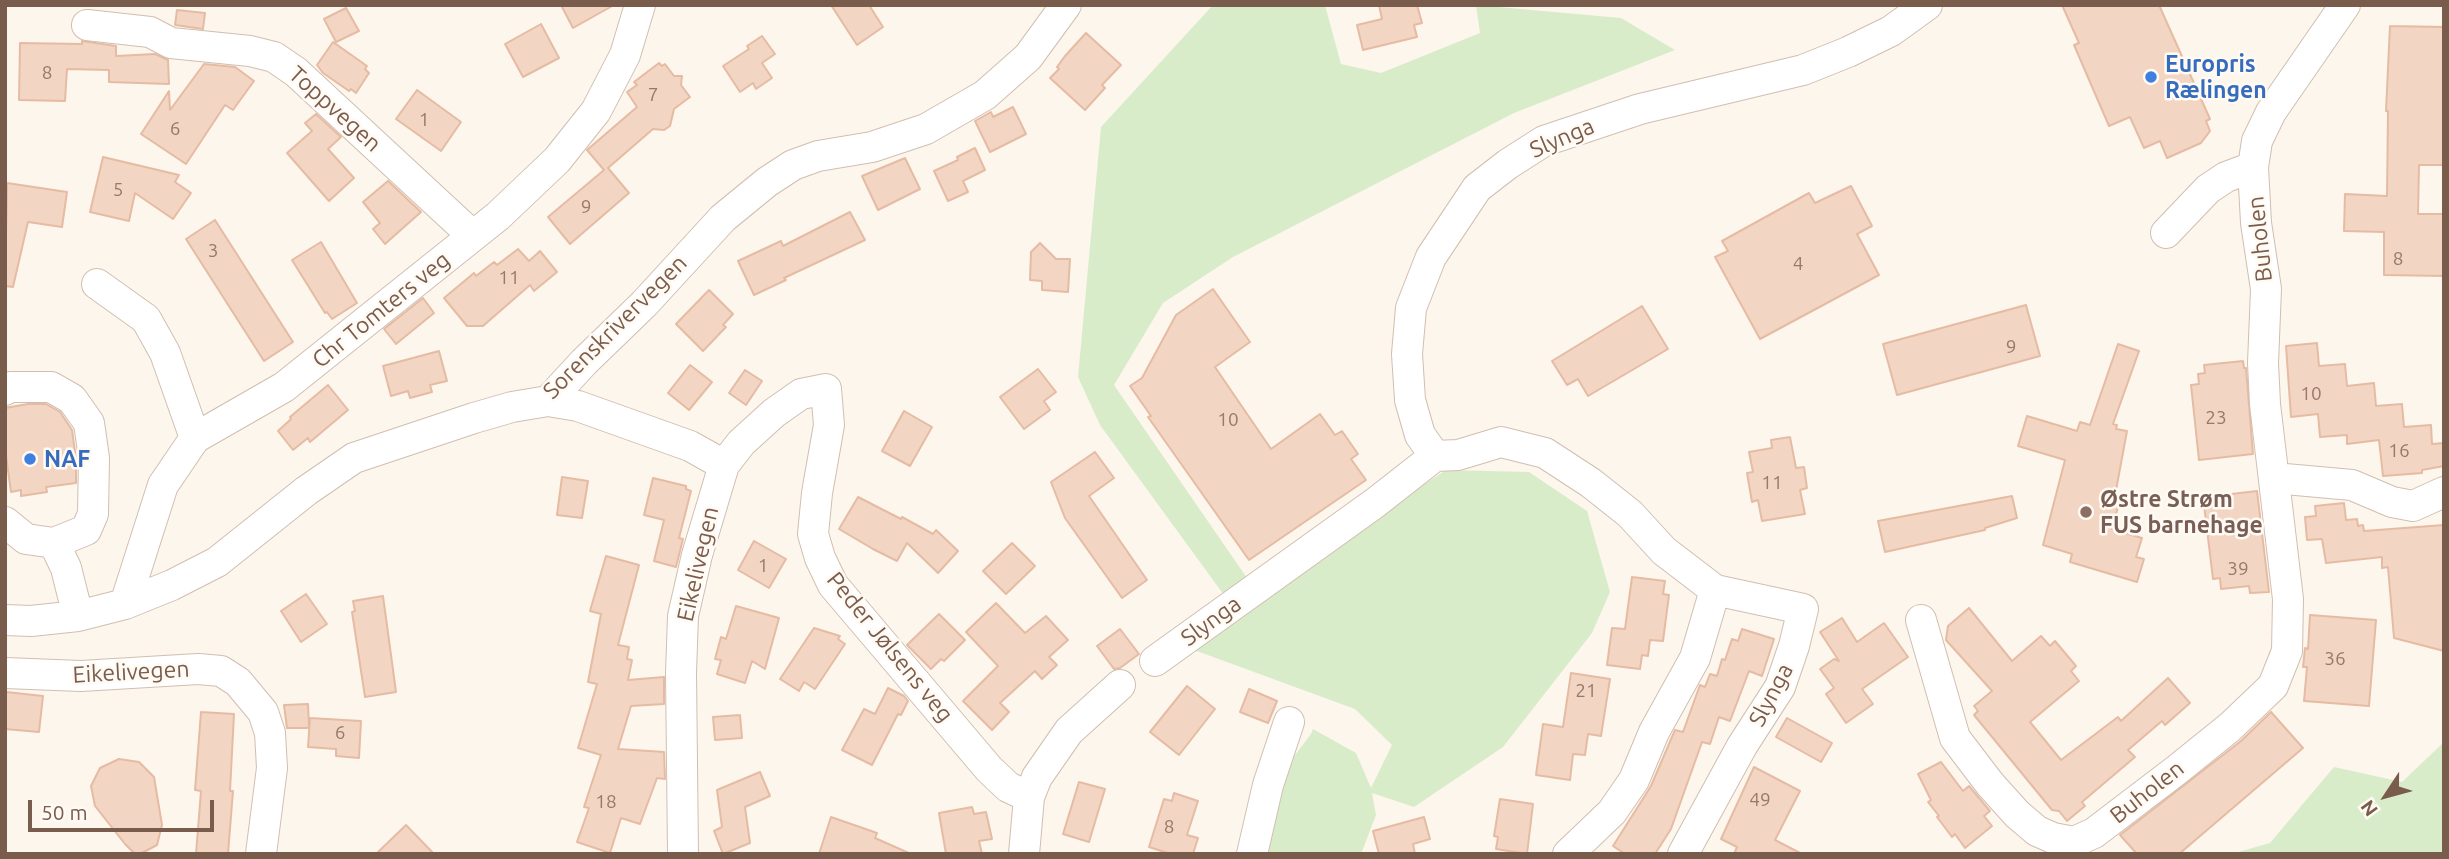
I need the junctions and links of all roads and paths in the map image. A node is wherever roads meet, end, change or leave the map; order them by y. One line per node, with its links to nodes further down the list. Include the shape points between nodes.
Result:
1 (640, 5): 8 (street, Chr Tomters veg, via 625,55 596,111 557,160)
2 (1066, 5): 11 (street, Sorenskrivervegen, via 1028,57 985,95 926,129 872,147 818,156 767,182 723,218)
3 (1927, 5): 13 (street, Slynga, via 1891,31 1803,70 1640,109 1544,141 1478,188 1431,257 1411,308 1410,400 1420,435)
4 (2345, 5): 6 (street, Buholen, via 2271,112 2257,141)
5 (87, 25): 8 (street, Toppvegen, via 150,32 171,43 274,57 296,72)
6 (2253, 167): 7 (street, Buholen, via 2208,189); 15 (street, Buholen, via 2266,289 2263,363)
7 (2166, 233)
8 (473, 236): 12 (street, Chr Tomters veg, via 284,387)
9 (97, 284): 12 (street, via 146,319 165,352)
10 (5, 390): 18 (street, via 51,387 72,399 89,423 93,514 86,530)
11 (548, 401): 14 (street, via 578,406 690,446); 20 (street, Sorenskrivervegen, via 474,418 354,458 217,562)
12 (195, 438): 20 (street, Chr Tomters veg, via 163,485)
13 (1435, 456): 19 (street, Slynga, via 1458,455 1501,442 1545,453 1630,514 1664,551); 24 (street, Slynga)
14 (724, 465): 28 (street, Peder Jølsens veg, via 741,443 782,407 801,394 826,389 829,425 813,534 820,558 850,606 989,769 1008,787); 30 (street, Eikelivegen, via 683,616)
15 (2274, 478): 16 (street, via 2353,485 2413,506); 23 (street, Buholen, via 2288,612 2287,651 2273,686 2178,769 2094,833 2074,842 2037,831 1990,785 1955,738)
16 (2444, 492)
17 (5, 522): 18 (street, via 26,539)
18 (54, 543): 21 (street)
19 (1715, 590): 33 (street, via 1695,658 1654,732 1634,780 1612,812); 34 (street, Slynga, via 1802,609 1780,687 1742,746)
20 (125, 604): 21 (street, Sorenskrivervegen)
21 (79, 616): 22 (street, Sorenskrivervegen)
22 (5, 620)
23 (1921, 620)
24 (1155, 660)
25 (5, 673): 29 (street, Eikelivegen, via 81,676 198,668 221,671 239,682 263,712 270,733 272,768)
26 (1120, 685): 28 (street, via 1069,731 1037,776)
27 (1289, 722): 32 (street)
28 (1029, 797): 31 (street)
29 (261, 854)
30 (682, 854)
31 (1024, 854)
32 (1252, 854)
33 (1568, 854)
34 (1684, 854)

